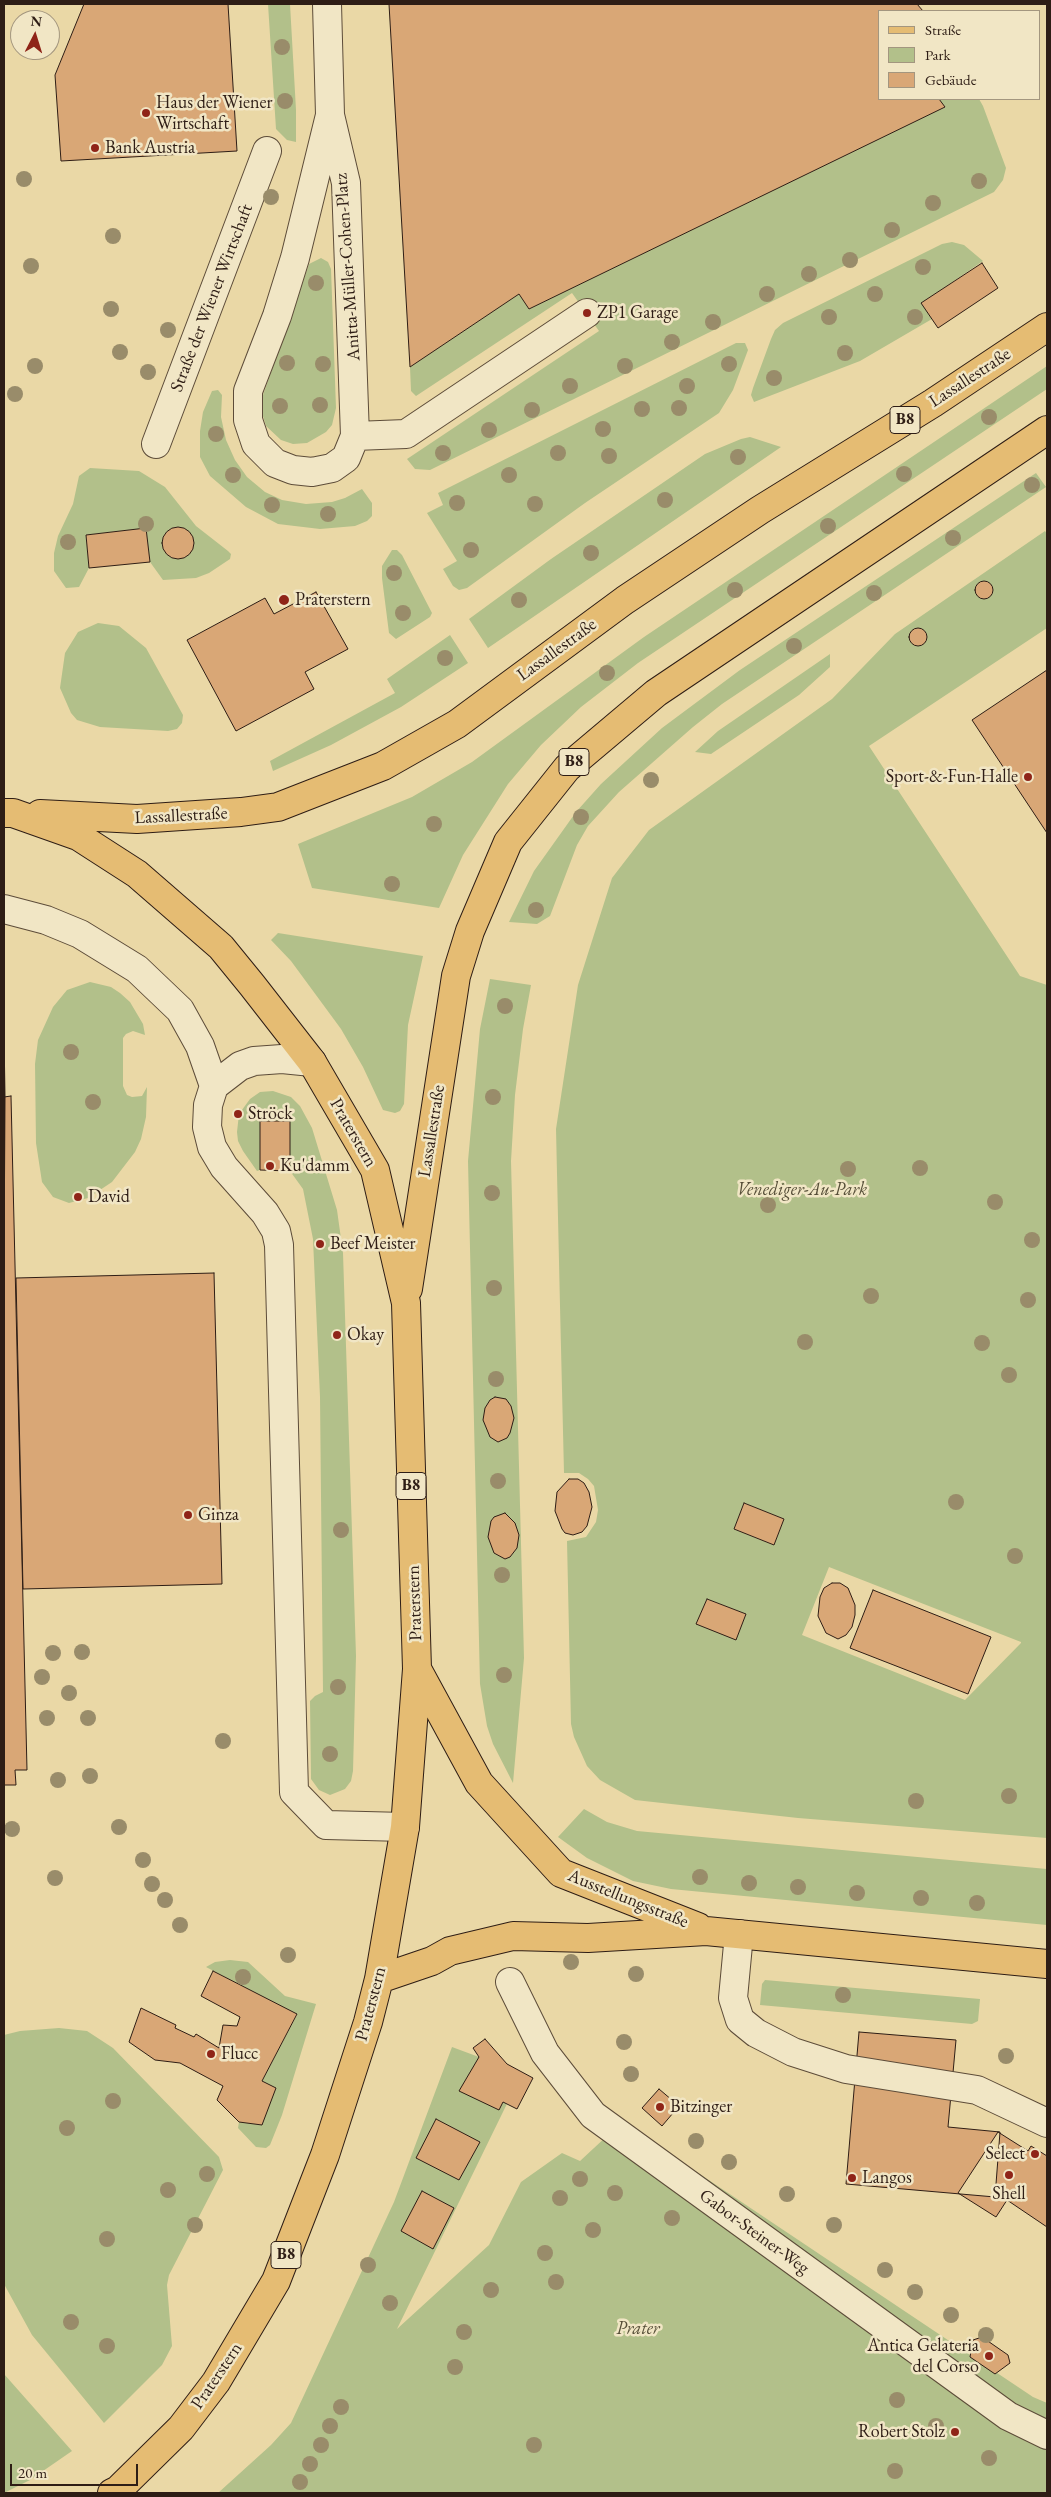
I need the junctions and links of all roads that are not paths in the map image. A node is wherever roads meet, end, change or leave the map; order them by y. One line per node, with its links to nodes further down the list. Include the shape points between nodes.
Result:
1 (327, 4): 2 (street)
2 (330, 115): 7 (street, Anitta-Müller-Cohen-Platz, via 346,183); 7 (street, Anitta-Müller-Cohen-Platz, via 295,258 248,391 248,420 256,444 275,463 293,470 312,472 332,468 346,458)
3 (268, 151): 8 (street, Straße der Wiener Wirtschaft)
4 (587, 313): 7 (street, via 406,434)
5 (1047, 327): 9 (main road, Lassallestraße / B8, via 625,600 457,724 383,766 278,807 242,812 137,819)
6 (1047, 430): 13 (main road, Lassallestraße / B8, via 656,693 567,768 508,842 470,931 456,976)
7 (355, 436)
8 (156, 444)
9 (9, 813): 11 (main road, Praterstern / B8, via 78,836 137,874 221,947)
10 (4, 909): 12 (street, via 46,920 80,934 137,969 180,1010 200,1046)
11 (312, 1062): 12 (street, via 254,1061 240,1066); 13 (main road, Praterstern / B8, via 375,1170)
12 (214, 1086): 15 (street, via 208,1105 207,1127 212,1147 224,1167 265,1213 276,1231 279,1245 294,1792 326,1825)
13 (406, 1303): 14 (main road, Praterstern / B8)
14 (417, 1669): 15 (main road, Praterstern / B8); 16 (main road, Ausstellungsstraße, via 479,1782 561,1873)
15 (405, 1827): 19 (main road, Praterstern / B8)
16 (706, 1931): 17 (main road, Ausstellungsstraße); 19 (main road, Ausstellungsstraße, via 588,1938 512,1936 450,1951 432,1961)
17 (739, 1934): 18 (main road, Ausstellungsstraße); 21 (street, via 733,1998 740,2020 756,2032 793,2052 846,2069 977,2090)
18 (1047, 1964)
19 (379, 1979): 23 (main road, Praterstern / B8, via 325,2155 276,2281 216,2382 180,2428)
20 (510, 1982): 22 (street, Gabor-Steiner-Weg, via 545,2052 593,2115 1008,2416)
21 (1047, 2123)
22 (1047, 2435)
23 (115, 2492)

